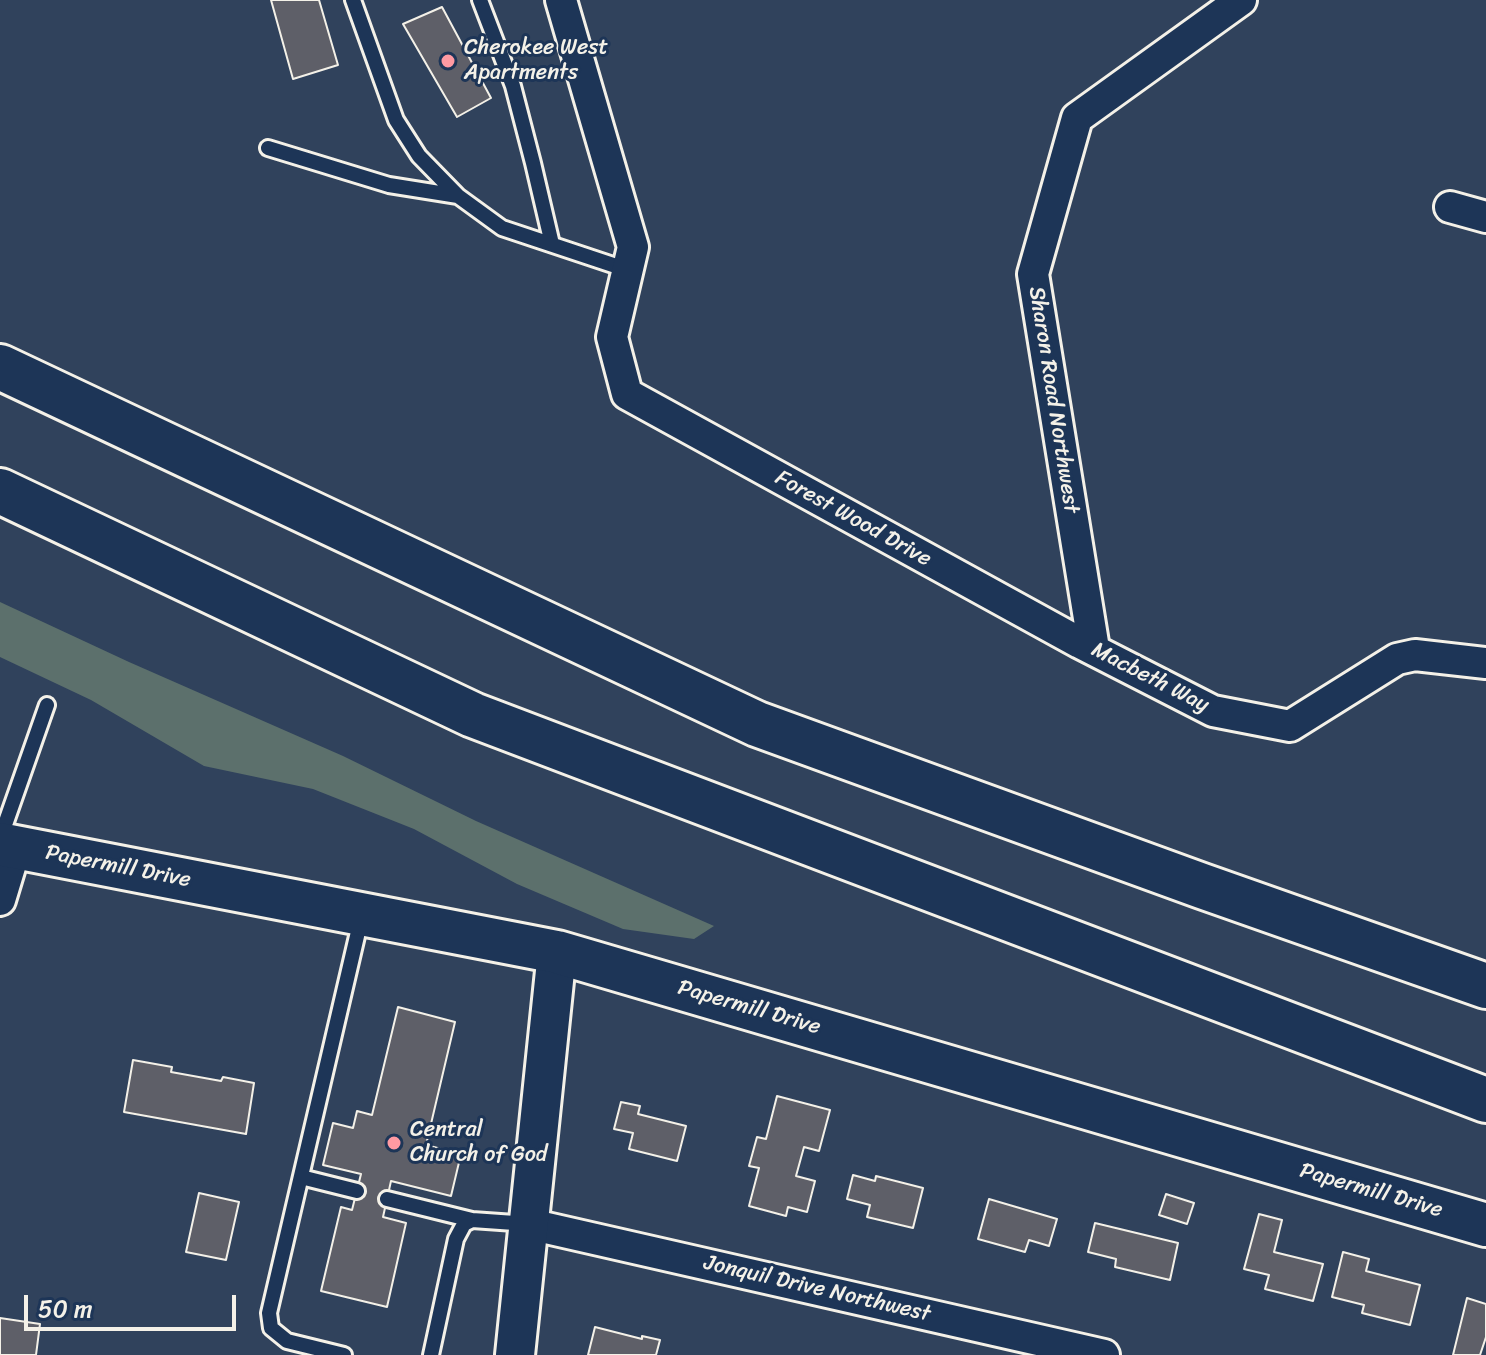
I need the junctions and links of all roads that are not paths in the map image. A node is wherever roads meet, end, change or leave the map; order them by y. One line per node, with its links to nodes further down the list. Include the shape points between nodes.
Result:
1 (353, 0): 6 (lane, via 396,120 419,156)
2 (480, 0): 9 (lane, via 513,86)
3 (561, 0): 10 (street, via 633,247)
4 (1241, 0): 13 (street, Sharon Road Northwest, via 1077,118 1033,274)
5 (268, 148): 6 (lane, via 389,185)
6 (458, 196): 9 (lane, via 502,228)
7 (1450, 207): 8 (street)
8 (1486, 217)
9 (552, 244): 10 (lane)
10 (628, 270): 13 (street, Forest Wood Drive, via 612,337 627,394)
11 (0, 367): 20 (highway, via 757,724)
12 (0, 491): 21 (highway, via 473,715)
13 (1087, 646): 14 (street, Macbeth Way, via 1213,711 1290,726 1397,659 1415,655)
14 (1486, 663)
15 (47, 705): 16 (lane)
16 (5, 843): 17 (street); 18 (main road, Papermill Drive)
17 (0, 900)
18 (362, 914): 19 (main road, Papermill Drive); 22 (lane)
19 (557, 952): 26 (street); 27 (main road, Papermill Drive)
20 (1486, 986)
21 (1486, 1100)
22 (301, 1177): 23 (lane); 28 (lane, via 269,1313 271,1328 287,1341)
23 (357, 1191)
24 (387, 1199): 25 (lane)
25 (472, 1220): 26 (lane); 29 (lane, via 456,1239)
26 (529, 1224): 30 (street); 31 (street, Jonquil Drive Northwest)
27 (1486, 1225)
28 (344, 1355)
29 (431, 1355)
30 (515, 1355)
31 (1104, 1355)

